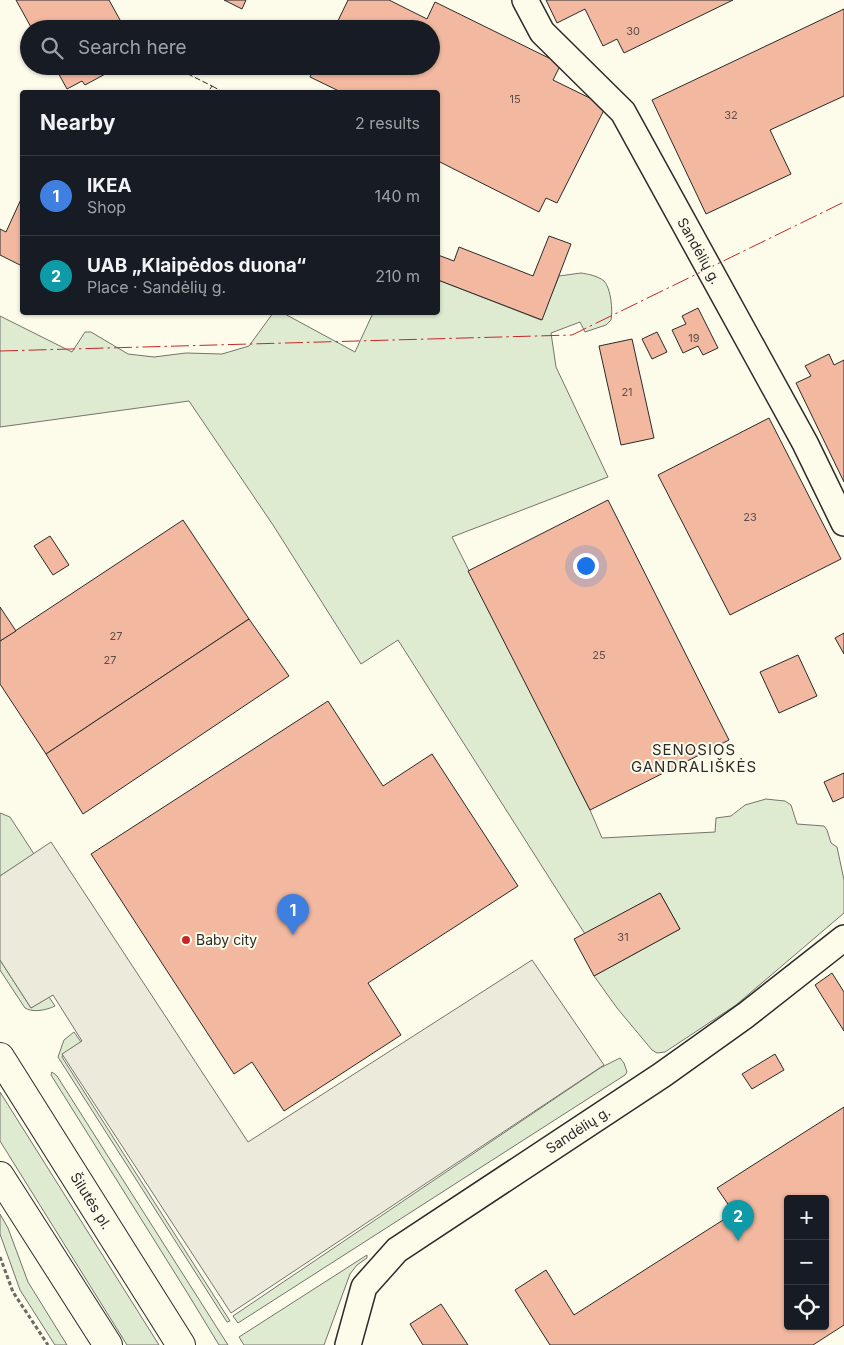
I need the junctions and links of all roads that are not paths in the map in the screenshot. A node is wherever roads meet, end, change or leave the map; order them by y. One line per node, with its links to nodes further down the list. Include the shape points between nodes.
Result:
1 (525, 0): 2 (street, Sandėlių g., via 542,32 622,112 805,443)
2 (844, 523)
3 (844, 938): 8 (street, Sandėlių g., via 746,1015 662,1075 396,1250 364,1287)
4 (0, 1058): 7 (main road, Šilutės pl.)
5 (0, 1176): 6 (main road)
6 (108, 1345)
7 (181, 1345)
8 (348, 1345)

